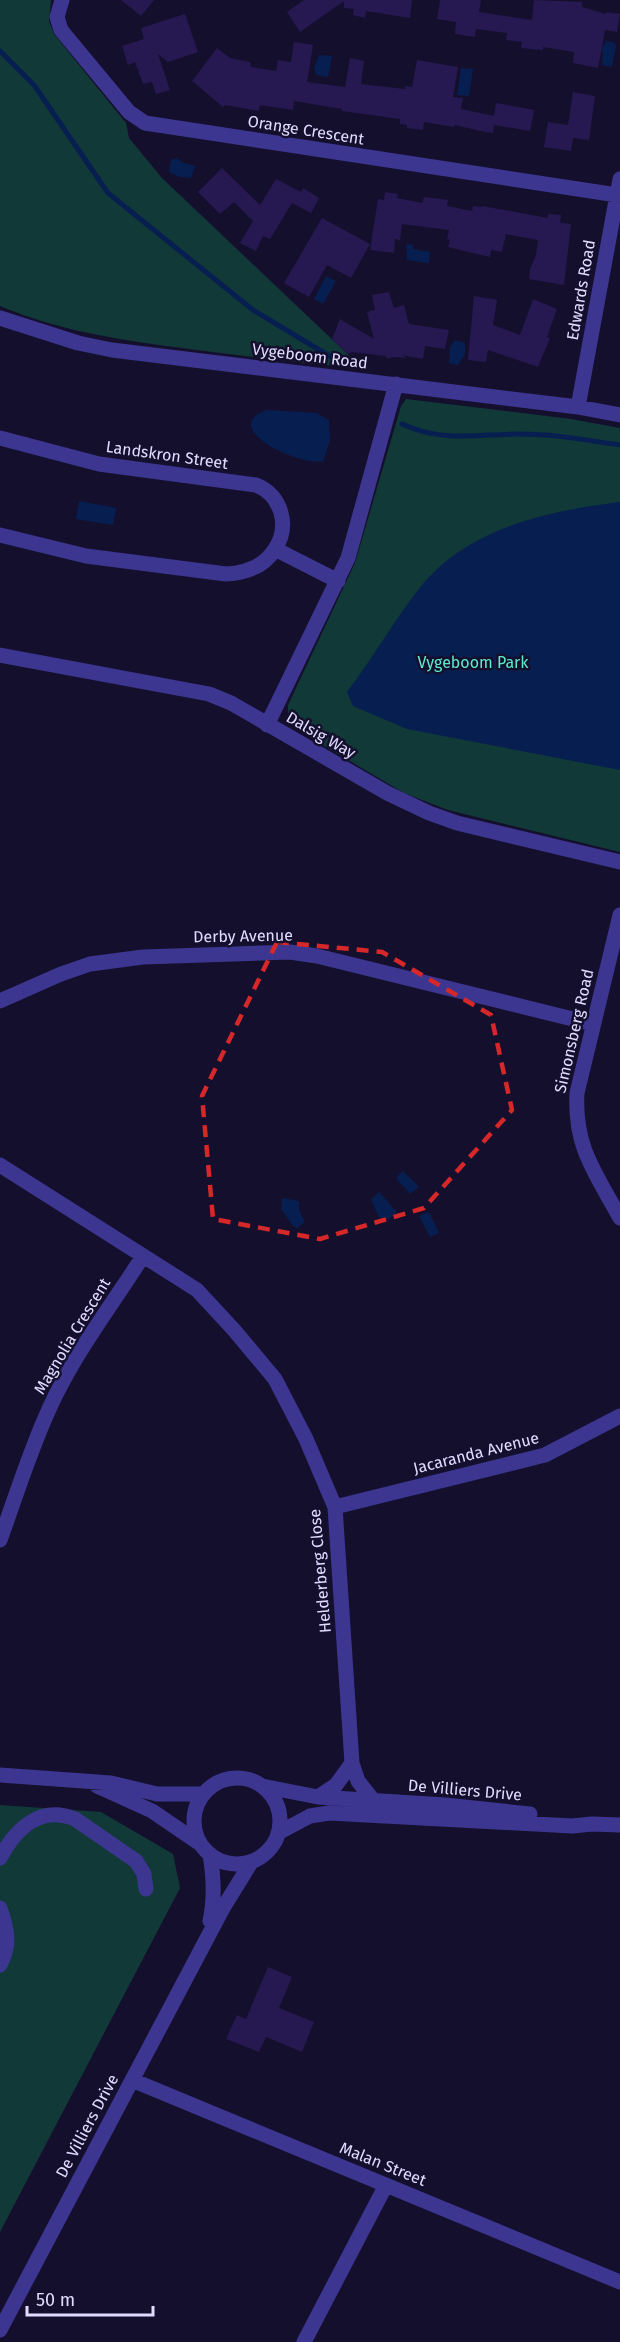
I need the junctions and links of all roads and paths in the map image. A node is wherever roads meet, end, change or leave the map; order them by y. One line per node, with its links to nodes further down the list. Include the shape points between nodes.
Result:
1 (62, 0): 3 (street, Orange Crescent, via 57,17 61,30 129,111 145,123)
2 (620, 179): 3 (street, Edwards Road)
3 (617, 195): 6 (street, Edwards Road)
4 (0, 318): 5 (street, Vygeboom Road, via 112,351)
5 (396, 384): 6 (street, Vygeboom Road); 11 (street, via 359,521)
6 (578, 407): 7 (street, Vygeboom Road)
7 (620, 415)
8 (0, 438): 10 (street, Landskron Street, via 99,464 256,485 273,495 280,509)
9 (0, 535): 10 (street, via 86,556 226,574 255,568)
10 (275, 549): 11 (street)
11 (338, 581): 13 (street)
12 (0, 655): 13 (street, Dalsig Way, via 194,690 231,703)
13 (267, 725): 14 (street, Dalsig Way, via 429,813)
14 (620, 862)
15 (620, 915): 17 (street, Simonsberg Road)
16 (0, 1001): 17 (street, Derby Avenue, via 90,964 143,957 290,952)
17 (593, 1024): 19 (street, Simonsberg Road, via 576,1114 589,1163)
18 (0, 1165): 20 (street, Helderberg Close)
19 (620, 1218)
20 (144, 1256): 22 (street, Helderberg Close, via 197,1290 275,1380); 23 (street, Magnolia Crescent, via 50,1406)
21 (620, 1416): 22 (street, Jacaranda Avenue, via 545,1455)
22 (335, 1507): 24 (street, Helderberg Close)
23 (0, 1540)
24 (352, 1763): 29 (street, via 336,1785); 30 (street, Helderberg Close, via 358,1781)
25 (0, 1775): 26 (street)
26 (85, 1781): 28 (street, via 157,1794); 34 (street, via 152,1811)
27 (262, 1786): 28 (street, via 251,1780 231,1778 212,1785); 29 (street, De Villiers Drive); 33 (street, via 278,1807)
28 (203, 1794): 34 (street, via 193,1818 194,1831)
29 (318, 1797): 30 (street, De Villiers Drive)
30 (374, 1800): 31 (street, De Villiers Drive, via 547,1816)
31 (592, 1824): 32 (street, De Villiers Drive); 33 (street, De Villiers Drive, via 328,1813 310,1816)
32 (620, 1825)
33 (278, 1833): 36 (street, via 273,1845)
34 (204, 1849): 36 (street, via 230,1863); 39 (street, De Villiers Drive, via 215,1880)
35 (0, 1858): 37 (street, via 12,1839 39,1818 54,1813 66,1815 136,1861 144,1874)
36 (252, 1861): 39 (street, De Villiers Drive)
37 (146, 1889)
38 (0, 1908): 40 (street, via 7,1934 7,1950)
39 (206, 1939): 41 (street, De Villiers Drive)
40 (0, 1965)
41 (132, 2080): 42 (street, Malan Street); 44 (street, De Villiers Drive)
42 (386, 2185): 43 (street, Malan Street); 45 (street)
43 (620, 2282)
44 (0, 2330)
45 (304, 2342)

